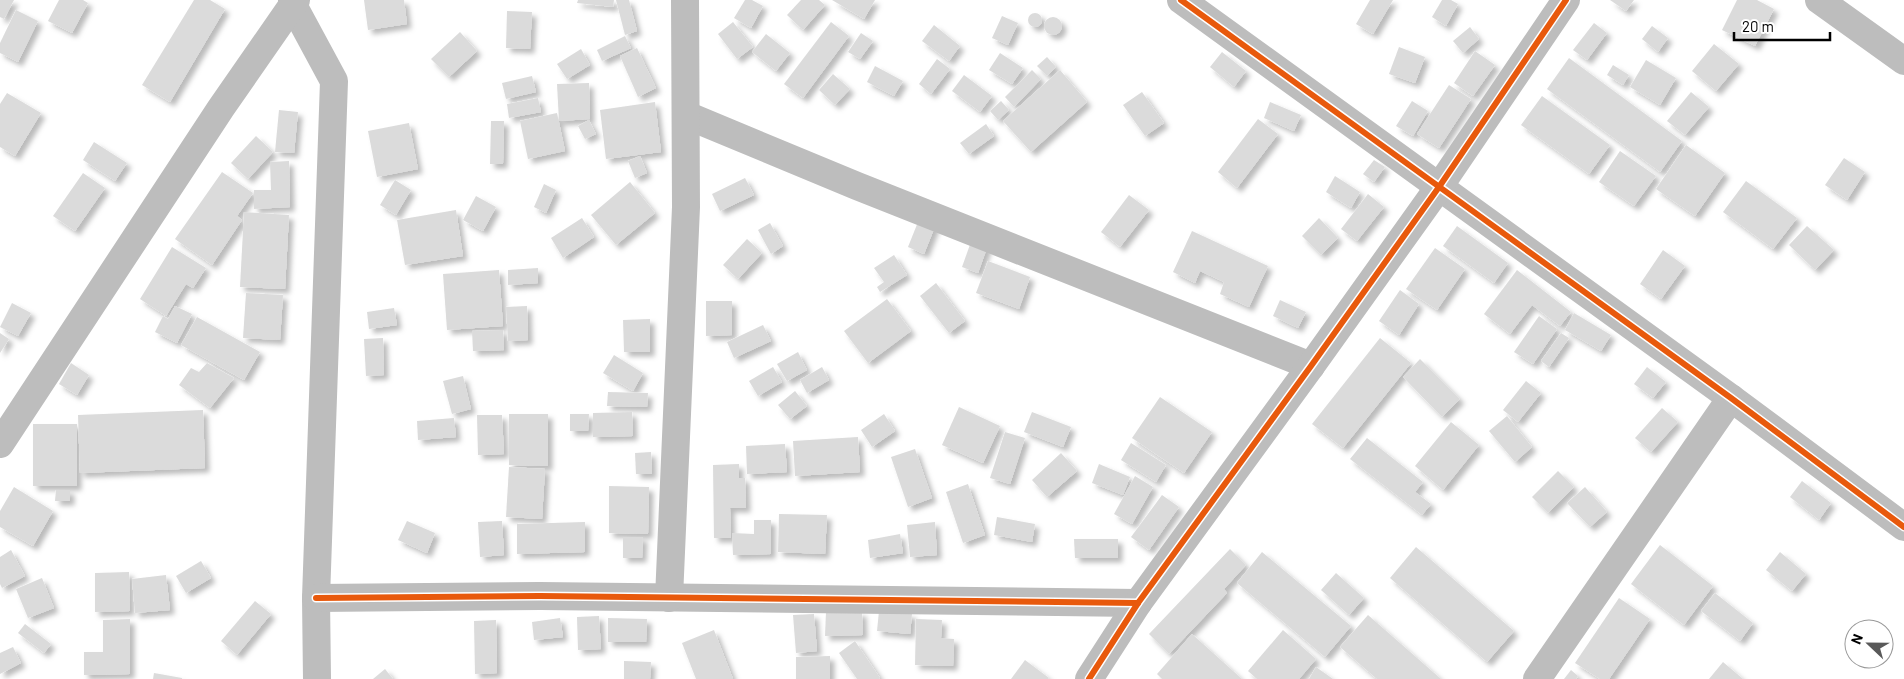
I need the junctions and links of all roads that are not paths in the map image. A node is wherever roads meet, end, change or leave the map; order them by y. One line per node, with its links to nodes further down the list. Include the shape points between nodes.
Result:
1 (685, 0): 7 (street)
2 (1180, 0): 8 (street)
3 (1566, 0): 8 (street)
4 (1819, 0): 6 (street)
5 (294, 2): 11 (street); 13 (street, via 334,80)
6 (1904, 62)
7 (686, 116): 9 (street); 14 (street, via 686,207)
8 (1439, 187): 9 (street); 10 (street)
9 (1311, 366): 15 (street)
10 (1731, 398): 12 (street); 18 (street)
11 (0, 444)
12 (1904, 527)
13 (316, 598): 14 (street); 16 (street)
14 (669, 598): 15 (street)
15 (1138, 603): 17 (street)
16 (317, 679)
17 (1089, 679)
18 (1537, 679)

